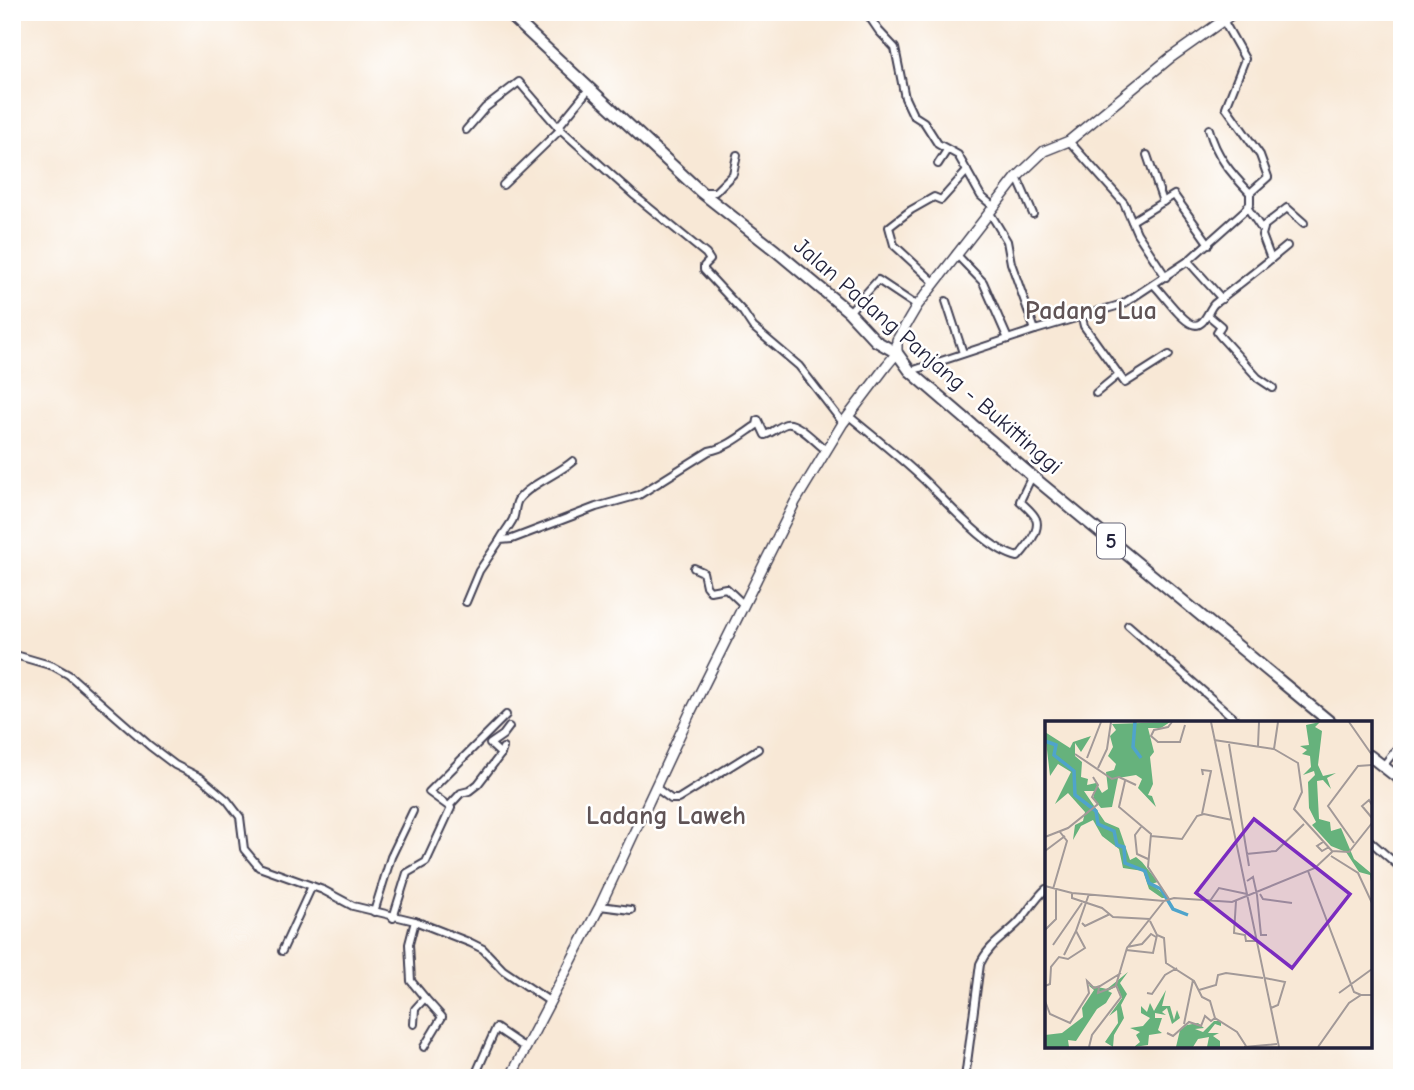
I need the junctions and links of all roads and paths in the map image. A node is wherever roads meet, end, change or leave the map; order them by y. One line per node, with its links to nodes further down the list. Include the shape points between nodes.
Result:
1 (507, 12): 5 (highway, Jalan Padang Panjang - Bukittinggi / 5)
2 (866, 12): 10 (street, via 895,48 913,115)
3 (1235, 12): 4 (main road)
4 (1223, 20): 9 (main road); 18 (street, via 1245,59 1226,107 1260,155 1268,177)
5 (589, 89): 6 (street); 17 (highway, Jalan Padang Panjang - Bukittinggi / 5)
6 (559, 128): 8 (street, via 519,82 485,108); 16 (street); 49 (street, via 706,254 710,260 704,270 753,327 799,366)
7 (1209, 129): 18 (street, via 1226,167)
8 (467, 130)
9 (1069, 141): 15 (main road, via 1044,151); 23 (street, via 1124,203)
10 (947, 150): 13 (street); 14 (street, via 958,155)
11 (737, 155): 17 (street, via 733,174 715,192)
12 (1147, 155): 19 (street)
13 (938, 164)
14 (967, 171): 21 (street); 32 (street, via 942,200 933,197 889,227 894,245)
15 (1017, 177): 21 (main road); 22 (street)
16 (503, 185)
17 (701, 192): 37 (highway, Jalan Padang Panjang - Bukittinggi / 5)
18 (1250, 193): 20 (street)
19 (1163, 202): 23 (street); 26 (street, via 1176,196)
20 (1247, 207): 25 (street); 26 (street)
21 (992, 210): 28 (main road); 40 (street, via 1007,241)
22 (1033, 214)
23 (1132, 221): 31 (street)
24 (1304, 223): 25 (street, via 1287,208)
25 (1264, 228): 29 (street)
26 (1209, 244): 30 (street)
27 (1287, 246): 29 (street)
28 (956, 254): 32 (main road); 41 (street, via 983,282)
29 (1271, 260): 34 (street)
30 (1188, 261): 31 (street); 34 (street)
31 (1166, 276): 33 (street)
32 (934, 282): 36 (main road)
33 (1154, 285): 38 (street, via 1123,304); 39 (street, via 1193,325)
34 (1222, 299): 39 (street, via 1209,310)
35 (946, 301): 42 (street)
36 (917, 306): 37 (street, via 878,280); 43 (main road, via 897,340)
37 (849, 312): 43 (highway, Jalan Padang Panjang - Bukittinggi / 5, via 876,341)
38 (1082, 318): 40 (street); 46 (street)
39 (1214, 322): 47 (street, via 1223,340)
40 (1035, 330): 41 (street)
41 (1008, 339): 42 (street)
42 (963, 353): 45 (street)
43 (897, 354): 45 (highway, Jalan Padang Panjang - Bukittinggi / 5); 49 (main road)
44 (1169, 355): 46 (street, via 1127,383)
45 (911, 371): 52 (highway, Jalan Padang Panjang - Bukittinggi / 5)
46 (1118, 375): 48 (street)
47 (1273, 388)
48 (1096, 393)
49 (846, 420): 50 (main road); 52 (street, via 922,478 996,548 1018,557 1037,525 1020,501)
50 (826, 450): 53 (street, via 793,424 765,435 758,420 730,443 709,450 639,495); 56 (main road)
51 (573, 461): 53 (street, via 520,498)
52 (1032, 477): 61 (highway, Jalan Padang Panjang - Bukittinggi / 5)
53 (500, 540): 55 (street, via 479,571)
54 (694, 568): 56 (street, via 703,572 710,592 726,587)
55 (466, 602)
56 (744, 605): 68 (main road)
57 (1129, 625): 60 (street)
58 (12, 654): 73 (street, via 69,675 150,746 227,800 240,817 244,849 260,867)
59 (506, 715): 69 (street, via 429,792)
60 (1235, 721)
61 (1328, 721)
62 (509, 727): 69 (street, via 490,744 502,751 478,784)
63 (1402, 742): 66 (street)
64 (758, 749): 68 (street, via 678,799)
65 (1372, 758): 66 (highway)
66 (1383, 766): 67 (highway)
67 (1402, 781)
68 (655, 787): 75 (main road)
69 (449, 806): 78 (street, via 426,862 407,873)
70 (413, 811): 77 (street, via 391,857)
71 (1372, 843): 72 (street)
72 (1402, 869)
73 (312, 886): 77 (street); 80 (street)
74 (1045, 890): 88 (street, via 980,964)
75 (600, 906): 76 (street); 82 (main road)
76 (631, 910)
77 (374, 912): 78 (street)
78 (393, 918): 79 (street)
79 (415, 921): 81 (street, via 409,944 411,981); 82 (street, via 483,949 503,970)
80 (282, 951)
81 (425, 998): 83 (street, via 415,1009); 84 (street, via 442,1017)
82 (549, 1000): 85 (main road)
83 (414, 1024)
84 (424, 1047)
85 (524, 1047): 86 (street, via 496,1028); 87 (main road)
86 (474, 1078)
87 (510, 1078)
88 (965, 1078)

